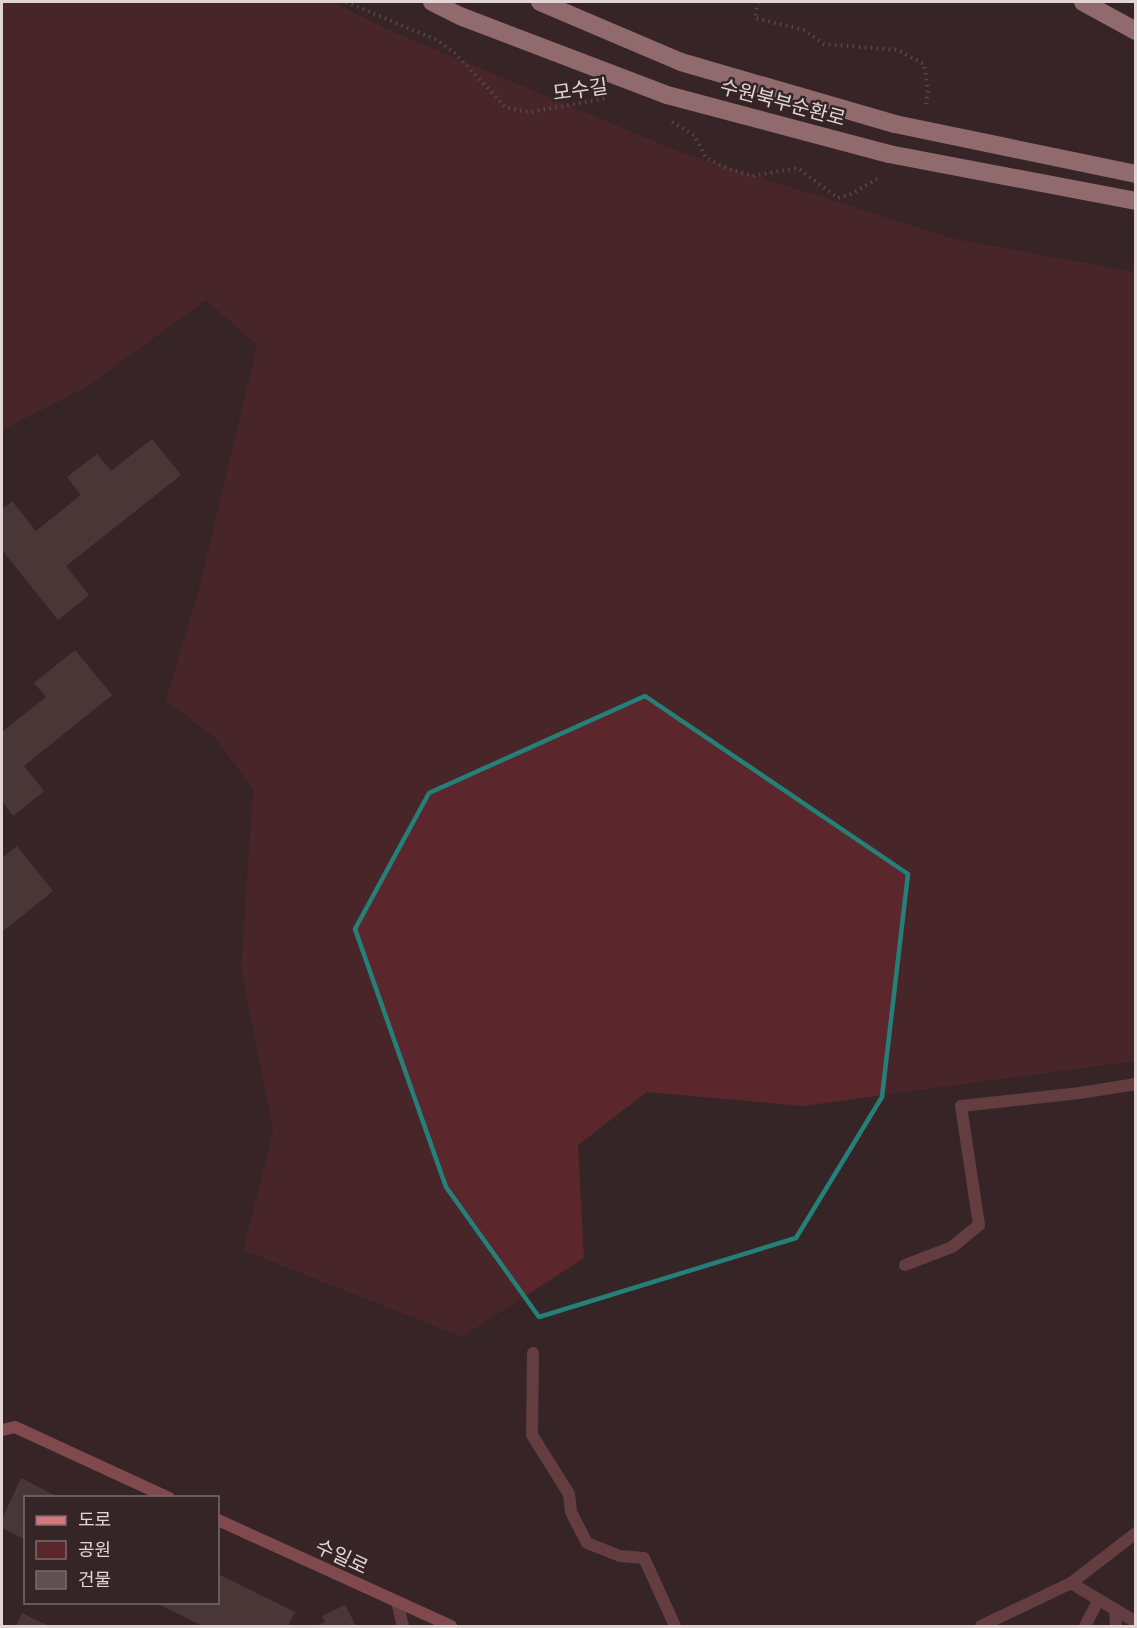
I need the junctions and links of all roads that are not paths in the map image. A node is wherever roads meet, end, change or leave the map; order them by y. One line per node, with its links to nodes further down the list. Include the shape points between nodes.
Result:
1 (432, 2): 6 (highway, 수원북부순환로, bridge, via 667,95 889,154)
2 (540, 2): 5 (highway, 수원북부순환로, bridge, via 681,62 895,124)
3 (1083, 2): 4 (highway)
4 (1136, 31)
5 (1136, 174)
6 (1136, 201)
7 (1136, 1084): 8 (street, via 961,1106 979,1225 952,1247)
8 (905, 1266)
9 (532, 1353): 21 (street, via 532,1435 569,1494 571,1512 587,1543 620,1556 644,1558)
10 (2, 1430): 11 (street, via 15,1427)
11 (167, 1496)
12 (219, 1520): 16 (street, 수일로)
13 (1136, 1533): 14 (street)
14 (1071, 1583): 15 (street); 22 (street)
15 (1098, 1601): 17 (street); 23 (street)
16 (397, 1602): 19 (street); 20 (street, 수일로)
17 (1115, 1611): 18 (street); 24 (street)
18 (1136, 1622)
19 (403, 1626)
20 (451, 1626)
21 (675, 1626)
22 (981, 1626)
23 (1084, 1626)
24 (1116, 1626)

